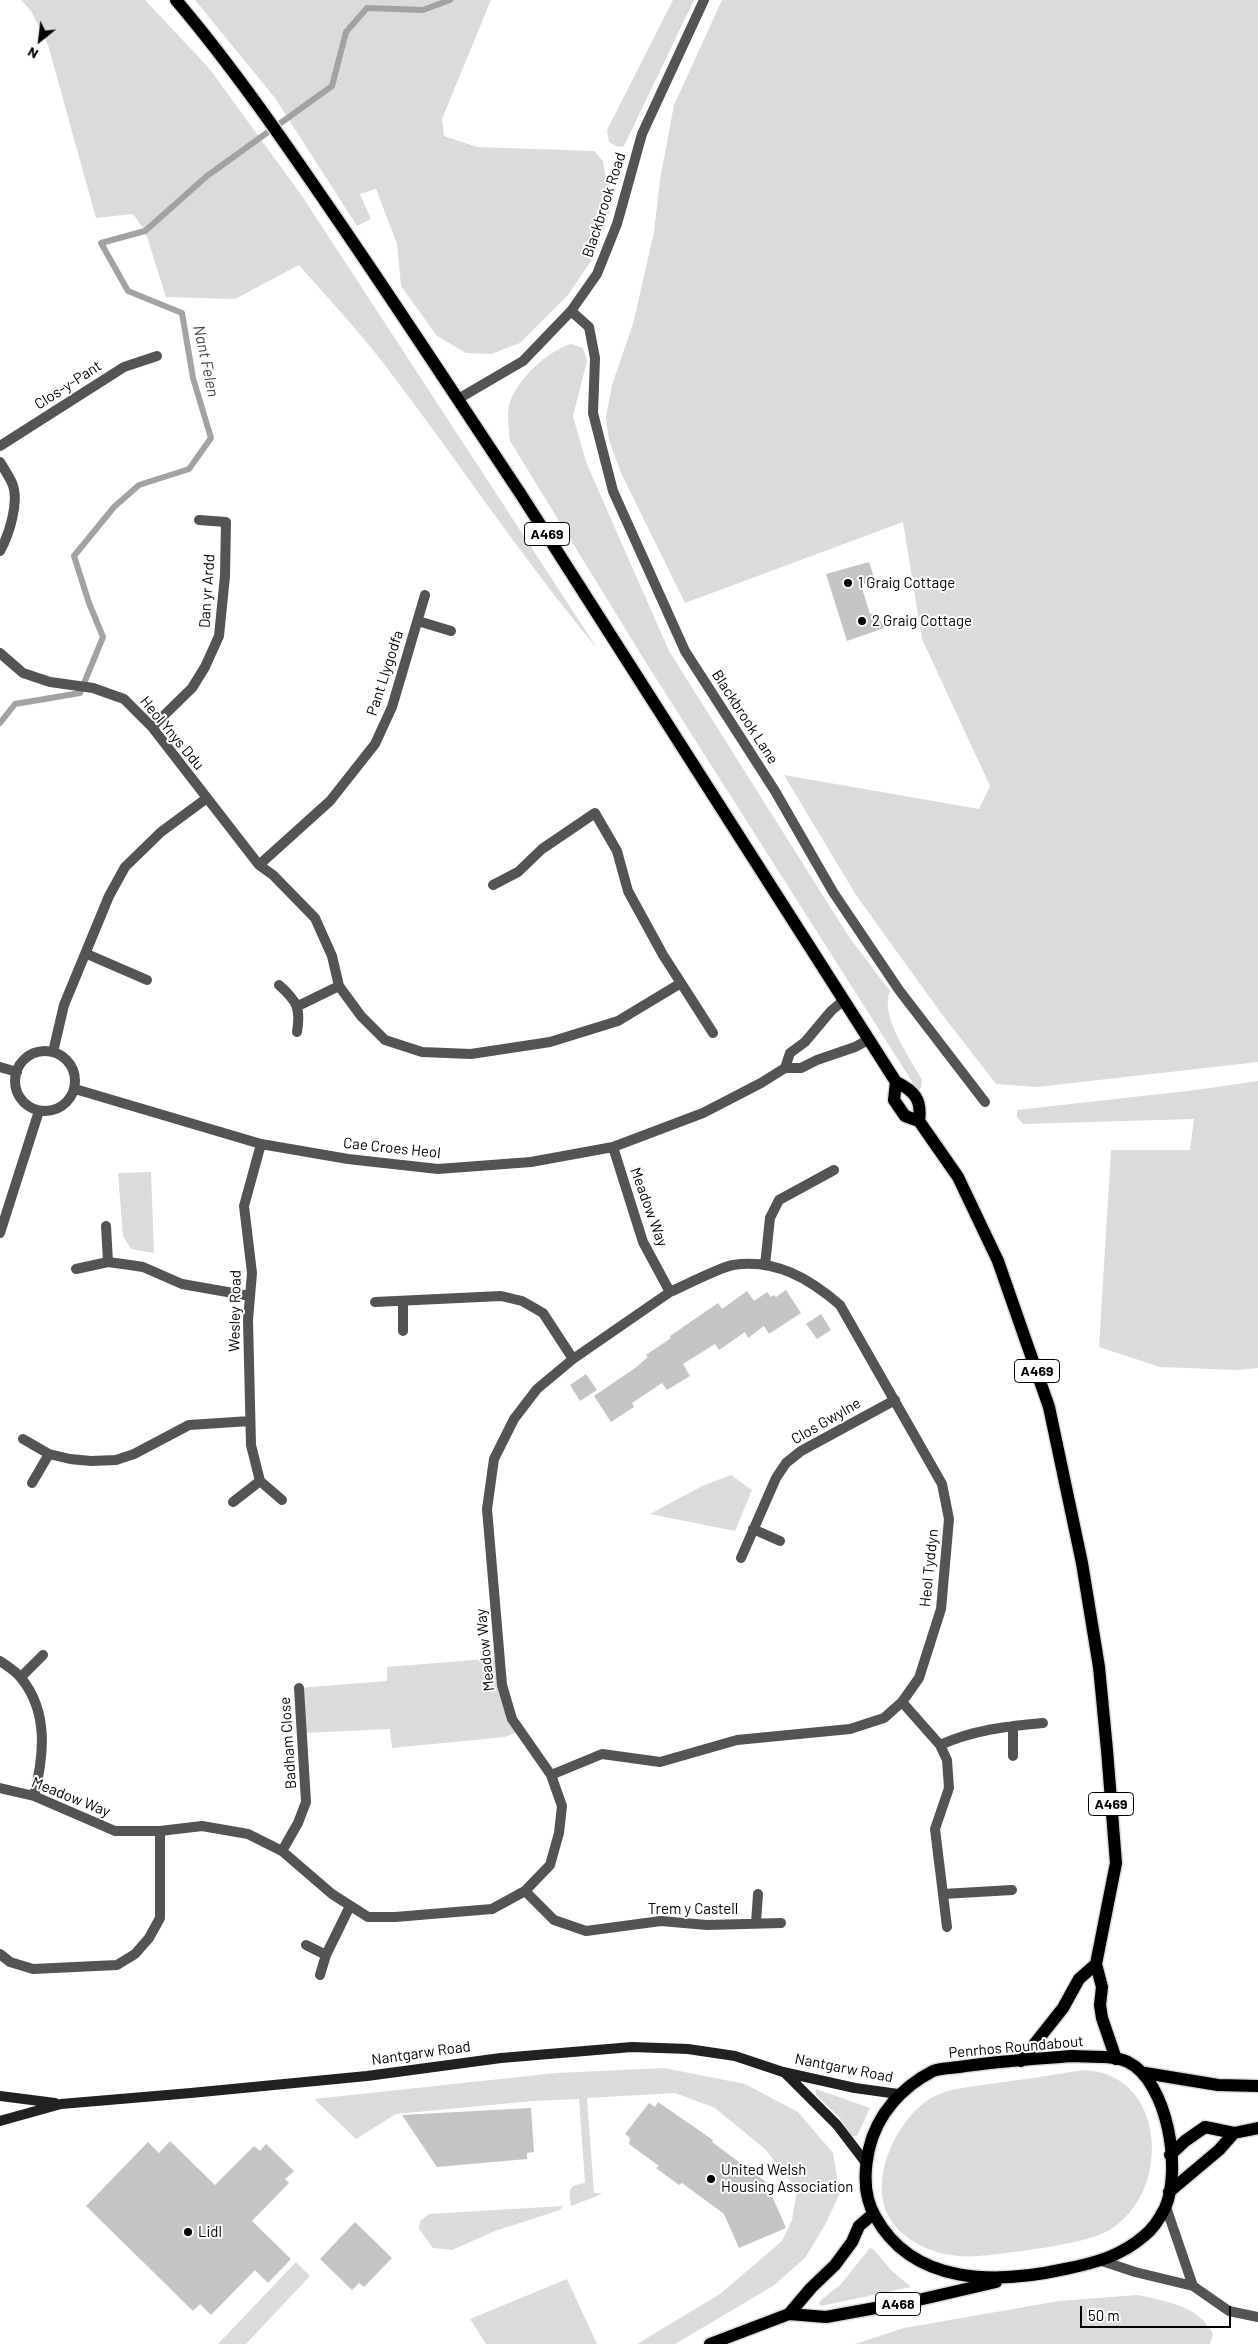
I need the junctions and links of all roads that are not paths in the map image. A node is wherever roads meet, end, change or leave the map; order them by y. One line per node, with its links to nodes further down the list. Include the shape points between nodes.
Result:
1 (176, 0): 5 (main road, A469, via 299,163)
2 (704, 0): 3 (street, Blackbrook Road, via 642,134 617,224 597,274)
3 (571, 311): 5 (street, Blackbrook Road, via 523,361); 34 (street, Blackbrook Lane, via 589,327 595,358 593,413 613,491 686,651 775,791 833,892 899,990)
4 (157, 356): 6 (street, Clos-y-Pant, via 124,367)
5 (458, 400): 23 (main road, A469)
6 (0, 446)
7 (0, 462): 9 (street, via 13,484 14,505 11,524)
8 (199, 520): 14 (street, Dan yr Ardd, via 226,522 219,636 192,688)
9 (0, 551)
10 (425, 595): 11 (street, Pant Llygodfa)
11 (418, 621): 12 (street, Pant Llygodfa); 16 (street, Pant Llygodfa, via 392,707 375,744 330,801)
12 (451, 631)
13 (0, 653): 14 (street, Heol Ynys Ddu, via 23,673 50,682 92,688 124,699)
14 (152, 727): 15 (street, Heol Ynys Ddu)
15 (207, 798): 16 (street, Heol Ynys Ddu); 18 (street, via 161,832 125,867 109,896)
16 (259, 865): 22 (street, Heol Ynys Ddu, via 315,918 332,956)
17 (493, 885): 20 (street, via 518,872 542,849 595,813 617,851 628,890)
18 (87, 954): 19 (street); 28 (street, via 64,1005)
19 (148, 980)
20 (680, 983): 22 (street, via 618,1021 550,1042 471,1054 422,1052 385,1040 361,1016); 26 (street)
21 (279, 985): 24 (street)
22 (339, 986): 24 (street)
23 (844, 1002): 27 (main road, A469); 30 (street, Cae Croes Heol, via 790,1053)
24 (298, 1006): 25 (street)
25 (297, 1032)
26 (713, 1033)
27 (868, 1040): 30 (street, Cae Croes Heol, via 801,1068); 32 (main road, A469)
28 (53, 1052): 31 (street, via 34,1053 25,1058); 33 (street, via 62,1056 74,1070)
29 (0, 1067): 31 (street)
30 (785, 1068): 38 (street, Cae Croes Heol, via 704,1113)
31 (17, 1072): 35 (street, via 17,1094 30,1108)
32 (896, 1082): 36 (main road, A469, via 910,1089 921,1106); 36 (main road, A469, via 894,1100 905,1116)
33 (75, 1089): 35 (street, via 65,1105 48,1112); 37 (street, Cae Croes Heol)
34 (984, 1102)
35 (39, 1111): 41 (street)
36 (919, 1121): 87 (main road, A469, via 958,1177 998,1261 1049,1407 1082,1563 1098,1667 1116,1863)
37 (261, 1144): 38 (street, Cae Croes Heol, via 348,1159 438,1169 531,1162); 46 (street, Wesley Road, via 244,1206 252,1273)
38 (613, 1147): 45 (street, Meadow Way, via 643,1242)
39 (834, 1170): 43 (street, via 779,1200 770,1218)
40 (106, 1226): 42 (street)
41 (0, 1233)
42 (108, 1262): 44 (street); 46 (street, via 143,1267 182,1284)
43 (764, 1265): 45 (street, Heol Tyddyn, via 733,1265); 51 (street, Heol Tyddyn, via 786,1270 816,1284 840,1306)
44 (76, 1269)
45 (670, 1292): 50 (street, Meadow Way)
46 (250, 1296): 52 (street, Wesley Road)
47 (375, 1302): 48 (street)
48 (403, 1302): 49 (street); 50 (street, via 502,1296 522,1301 543,1313)
49 (403, 1331)
50 (573, 1359): 71 (street, Meadow Way, via 537,1389 514,1420 494,1460 487,1509 502,1685 512,1719)
51 (895, 1400): 59 (street, Clos Gwylne, via 801,1451 786,1463); 66 (street, Heol Tyddyn, via 942,1484 949,1519 941,1609 919,1678)
52 (250, 1421): 54 (street, via 189,1425 116,1460 92,1461); 55 (street, Wesley Road, via 251,1445)
53 (23, 1439): 54 (street)
54 (49, 1454): 56 (street)
55 (260, 1481): 57 (street); 58 (street)
56 (32, 1483)
57 (282, 1500)
58 (233, 1502)
59 (753, 1529): 60 (street); 61 (street, Clos Gwylne)
60 (780, 1542)
61 (741, 1558)
62 (43, 1656): 64 (street)
63 (0, 1661): 64 (street)
64 (21, 1677): 73 (street, via 35,1700 41,1722 42,1765)
65 (299, 1688): 75 (street, Badham Close, via 306,1802)
66 (902, 1702): 69 (street); 71 (street, Heol Tyddyn, via 884,1718 850,1729 737,1740 660,1762 602,1754)
67 (1044, 1723): 68 (street)
68 (1013, 1726): 69 (street, via 961,1736); 70 (street)
69 (940, 1745): 79 (street, via 947,1760 949,1788 935,1829)
70 (1013, 1756)
71 (551, 1775): 77 (street, Meadow Way, via 562,1806 559,1833 550,1864)
72 (0, 1788): 73 (street, Meadow Way)
73 (34, 1796): 74 (street, Meadow Way, via 115,1831)
74 (160, 1831): 75 (street, Meadow Way, via 202,1826 248,1834); 85 (street, via 160,1918 149,1938 134,1954 116,1965 33,1968 10,1962)
75 (282, 1851): 80 (street, Meadow Way)
76 (1012, 1890): 79 (street)
77 (525, 1891): 80 (street, Meadow Way, via 492,1909 394,1918 368,1916); 82 (street, Trem y Castell, via 554,1920 586,1931 661,1921 707,1925)
78 (758, 1894): 82 (street, Trem y Castell)
79 (943, 1894): 83 (street)
80 (350, 1906): 86 (street)
81 (781, 1922): 82 (street, Trem y Castell)
82 (756, 1923)
83 (947, 1927)
84 (306, 1945): 86 (street)
85 (0, 1954)
86 (326, 1955): 88 (street)
87 (1096, 1964): 89 (main road, A469, via 1102,1987 1102,2018); 90 (main road, via 1079,1979 1063,2008)
88 (320, 1975)
89 (1116, 2059): 90 (main road, Penrhos Roundabout, via 1072,2056); 92 (main road, Penrhos Roundabout, via 1127,2061)
90 (1022, 2060): 94 (main road, Penrhos Roundabout, via 935,2070)
91 (783, 2072): 94 (main road, Nantgarw Road); 96 (main road, Nantgarw Road, via 735,2056 688,2049 632,2047 501,2058 191,2094); 101 (main road, Nantgarw Road, via 837,2125)
92 (1145, 2073): 93 (main road, via 1218,2084); 100 (main road, Penrhos Roundabout, via 1167,2118)
93 (1258, 2086)
94 (898, 2094): 101 (main road, Penrhos Roundabout, via 873,2132)
95 (0, 2096): 96 (main road, Nantgarw Road)
96 (61, 2104): 97 (main road, Nantgarw Road)
97 (0, 2121)
98 (1258, 2128): 99 (main road)
99 (1234, 2133): 100 (main road, via 1205,2127); 102 (main road, via 1219,2150)
100 (1170, 2155): 102 (main road, Penrhos Roundabout, via 1172,2175)
101 (866, 2163): 104 (main road, Penrhos Roundabout, via 867,2202)
102 (1169, 2192): 103 (main road, Penrhos Roundabout)
103 (1166, 2207): 105 (main road, Penrhos Roundabout, via 1145,2235 1126,2250); 107 (street)
104 (873, 2214): 106 (main road, Penrhos Roundabout, via 883,2231 914,2259 951,2274); 108 (main road, A468, via 859,2226 835,2265)
105 (1102, 2261): 106 (main road, Penrhos Roundabout); 107 (street)
106 (1005, 2279): 108 (main road, A468, via 914,2301 826,2317)
107 (1193, 2286): 109 (street, via 1229,2311)
108 (789, 2314): 110 (main road, A468)
109 (1258, 2317)
110 (710, 2344)

